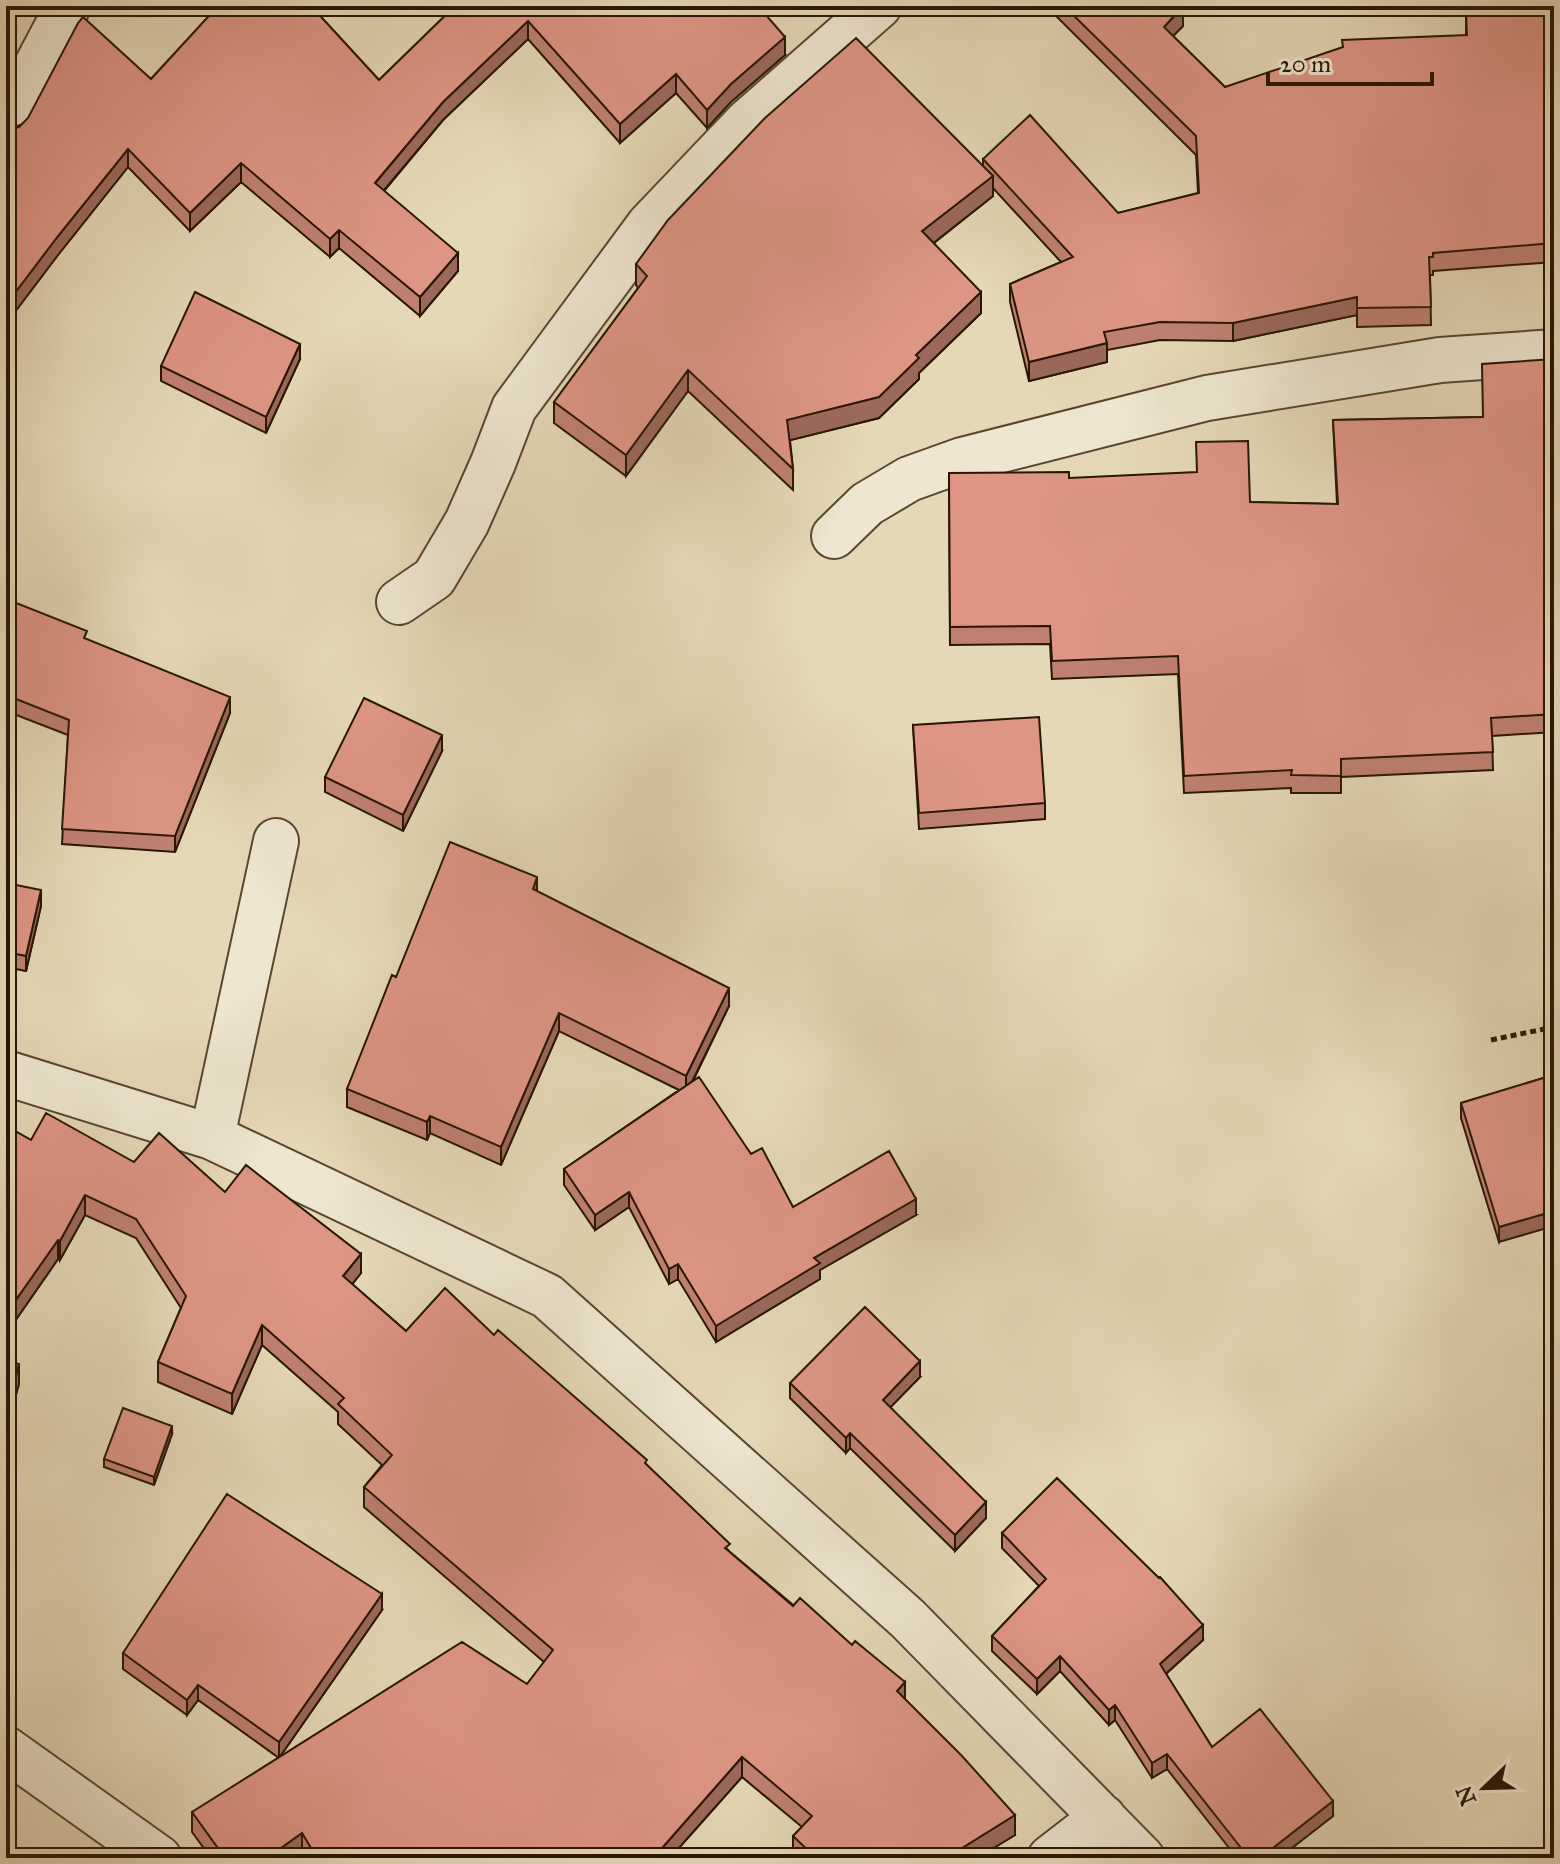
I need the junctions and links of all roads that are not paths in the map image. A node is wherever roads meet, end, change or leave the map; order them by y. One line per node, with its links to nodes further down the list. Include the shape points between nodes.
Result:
1 (68, 6): 3 (street)
2 (879, 6): 6 (street, via 748,121 649,225 514,408 467,522 434,578)
3 (6, 124)
4 (1554, 352): 5 (street, via 1440,360 1207,398 962,460 909,479 867,504)
5 (834, 536)
6 (399, 602)
7 (276, 841): 9 (street)
8 (6, 1073): 9 (street)
9 (212, 1137): 11 (street, via 547,1296 908,1619)
10 (6, 1749): 12 (street)
11 (1103, 1817): 13 (street); 14 (street)
12 (159, 1858)
13 (1050, 1858)
14 (1142, 1858)

